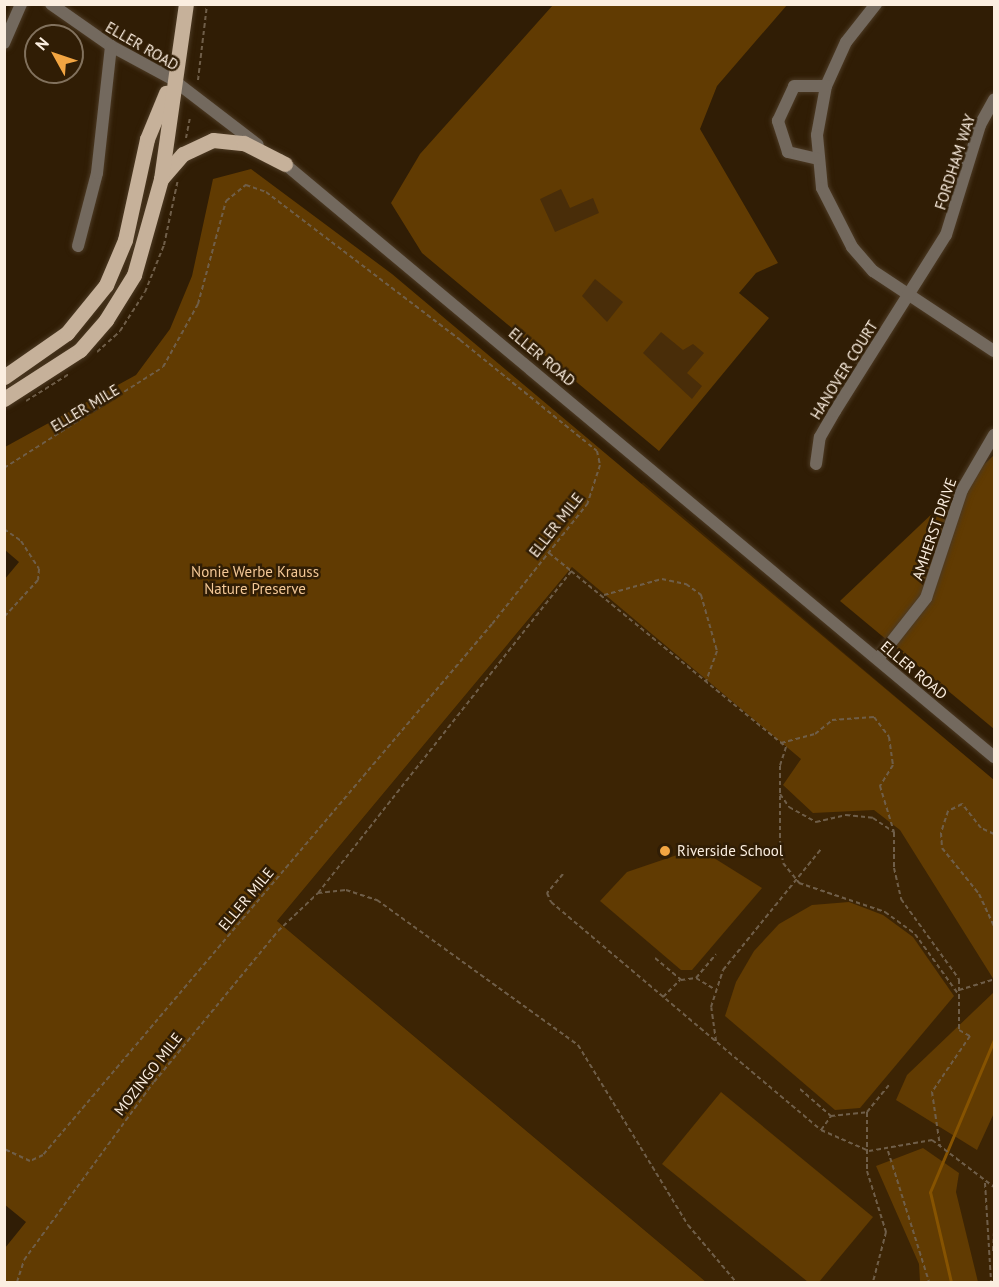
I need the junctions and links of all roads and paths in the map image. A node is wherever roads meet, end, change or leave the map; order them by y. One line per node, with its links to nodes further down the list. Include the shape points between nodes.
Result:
1 (21, 4): 6 (street)
2 (51, 4): 7 (street, ELLER ROAD)
3 (186, 4): 8 (main road)
4 (207, 4): 9 (path)
5 (876, 4): 10 (street, via 846,42)
6 (4, 44)
7 (111, 46): 8 (street, ELLER ROAD); 17 (street, via 97,173)
8 (172, 80): 15 (street, ELLER ROAD); 16 (main road); 20 (main road, via 147,139 131,220 106,285 67,333)
9 (198, 80)
10 (826, 86): 14 (street); 14 (street, via 794,86 778,121 788,152)
11 (994, 100): 18 (street, FORDHAM WAY, via 980,125 956,213)
12 (190, 117): 13 (path)
13 (185, 144)
14 (818, 159): 18 (street, via 828,206 852,247)
15 (285, 164): 16 (main road, via 244,142 213,140 183,154); 30 (street, ELLER ROAD)
16 (161, 179): 21 (main road, via 142,257 106,320 59,367)
17 (78, 246)
18 (908, 296): 19 (street); 23 (street, HANOVER COURT, via 820,437)
19 (994, 351)
20 (4, 377)
21 (4, 399)
22 (994, 435): 30 (street, AMHERST DRIVE, via 962,490 926,598)
23 (816, 464)
24 (4, 468): 26 (path, ELLER MILE, via 163,367 198,304 226,201 234,190 255,186 460,340 597,451 599,482)
25 (4, 529): 29 (path, via 26,548 39,569 38,580)
26 (549, 553): 27 (path); 58 (path, ELLER MILE, via 43,1155 30,1161)
27 (571, 571): 28 (path); 40 (path, MOZINGO MILE)
28 (603, 596): 31 (path); 31 (path, via 662,579 686,584 701,595 717,651)
29 (4, 617)
30 (878, 659): 33 (street, ELLER ROAD)
31 (706, 682): 32 (path)
32 (780, 743): 34 (path, via 786,747); 35 (path, via 815,734 832,720 874,717 890,737 892,765 880,786)
33 (994, 757)
34 (780, 794): 35 (path, via 789,807 816,822 846,815 873,818); 39 (path, via 783,863)
35 (894, 832): 48 (path, via 894,868 902,900 959,979)
36 (994, 834): 41 (path, via 981,828 962,804 948,811 941,833 942,848 979,894)
37 (821, 849): 39 (path)
38 (563, 874): 50 (path, via 548,893 551,902)
39 (796, 879): 47 (path, via 739,946); 49 (path, via 821,893 885,912 915,934)
40 (318, 893): 65 (path, MOZINGO MILE, via 278,931 147,1091 24,1260); 66 (path, via 346,890 377,900 579,1045 688,1225)
41 (994, 926)
42 (716, 954): 44 (path)
43 (655, 958): 46 (path)
44 (696, 978): 46 (path); 47 (path)
45 (994, 979): 48 (path)
46 (681, 980): 50 (path)
47 (714, 990): 51 (path)
48 (959, 990): 49 (path)
49 (959, 995): 57 (path, via 959,1030 970,1036 933,1092)
50 (663, 997): 51 (path)
51 (716, 1041): 56 (path)
52 (890, 1084): 54 (path)
53 (800, 1089): 55 (path)
54 (867, 1112): 55 (path); 60 (path)
55 (831, 1116): 56 (path)
56 (821, 1130): 60 (path)
57 (940, 1146): 59 (path, via 922,1138); 61 (path)
58 (4, 1149)
59 (888, 1150): 60 (path); 68 (path)
60 (869, 1151): 67 (path, via 867,1171 886,1232)
61 (985, 1183): 62 (path); 64 (path)
62 (994, 1187)
63 (994, 1233): 64 (path)
64 (993, 1255): 69 (path)
65 (17, 1282)
66 (736, 1282)
67 (873, 1282)
68 (929, 1282)
69 (991, 1282)

